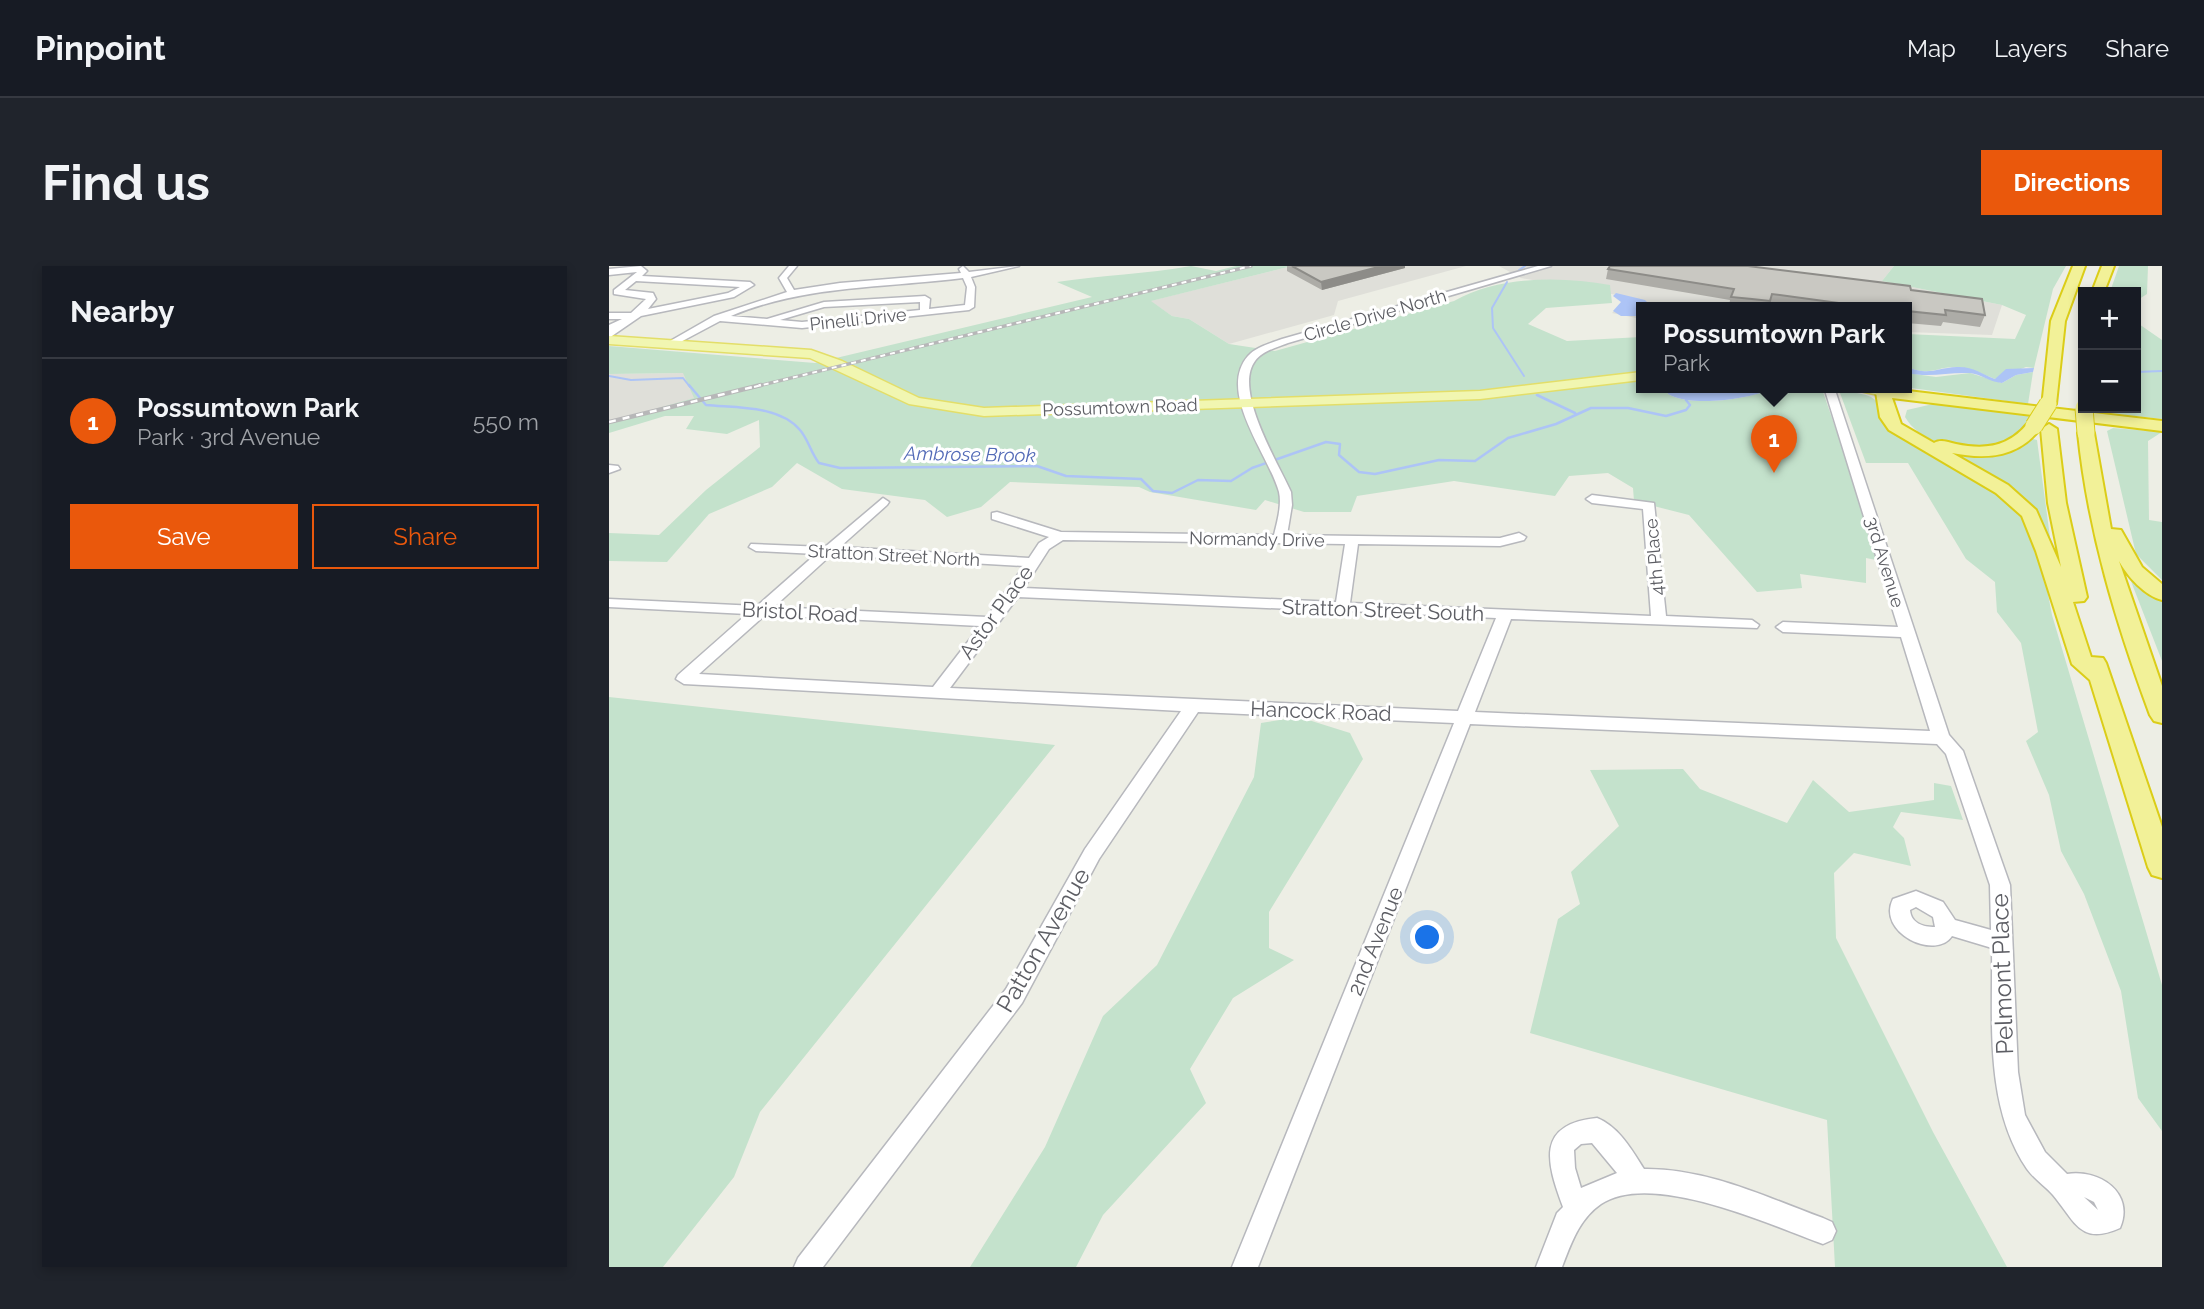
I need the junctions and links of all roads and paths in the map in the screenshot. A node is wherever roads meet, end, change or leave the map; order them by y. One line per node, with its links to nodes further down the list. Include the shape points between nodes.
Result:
1 (792, 266): 13 (street, via 783,278)
2 (961, 266): 8 (street)
3 (1015, 266): 8 (street)
4 (1546, 266): 30 (street, Circle Drive North, via 1270,347 1249,361)
5 (2079, 266): 34 (highway, via 2058,321)
6 (2108, 266): 11 (highway)
7 (609, 272): 9 (street, via 643,271)
8 (968, 276): 13 (street); 17 (street, Pinelli Drive, via 969,307)
9 (634, 278): 10 (street); 15 (street, via 618,292 650,295)
10 (729, 284): 12 (street); 18 (street, via 750,285 731,295)
11 (2100, 287)
12 (690, 291)
13 (792, 293): 20 (street)
14 (664, 296): 15 (street)
15 (651, 299): 16 (street); 18 (street)
16 (609, 300)
17 (924, 313): 21 (street, Pinelli Drive, via 801,325); 21 (street, via 925,299 833,304 797,310)
18 (638, 315): 19 (street); 22 (street)
19 (609, 316)
20 (716, 318): 21 (street, Pinelli Drive); 23 (street)
21 (767, 323)
22 (609, 335): 23 (main road, Possumtown Road)
23 (670, 344): 30 (main road, Possumtown Road, via 811,354 839,363 913,401 946,409 1021,411)
24 (1636, 377): 30 (main road, Possumtown Road, via 1480,395)
25 (1831, 393): 56 (street, 3rd Avenue)
26 (1888, 393): 32 (highway)
27 (1888, 393): 57 (highway, via 1888,417 1895,427 2002,489 2030,514 2083,664)
28 (1895, 393): 29 (highway)
29 (1945, 400): 32 (highway, via 1909,405); 33 (highway)
30 (1245, 403): 41 (street, via 1285,492)
31 (2084, 413): 38 (highway, bridge)
32 (1899, 415): 34 (highway, via 1903,425 1924,439 1966,451 2010,448)
33 (2162, 426)
34 (2042, 428): 57 (highway, via 2063,540)
35 (1592, 499): 53 (street, 4th Place, via 1649,506)
36 (883, 502): 44 (street)
37 (997, 516): 39 (street, Normandy Drive)
38 (2100, 519): 47 (highway, via 2112,526 2134,570); 60 (highway, via 2124,607)
39 (1060, 536): 41 (street, Normandy Drive); 45 (street, Astor Place)
40 (1519, 537): 42 (street, Normandy Drive, via 1500,542)
41 (1280, 539): 42 (street, Normandy Drive)
42 (1352, 541): 49 (street)
43 (755, 548): 44 (street, Stratton Street North)
44 (829, 551): 45 (street, Stratton Street North); 50 (street)
45 (1031, 562): 46 (street, Astor Place)
46 (1014, 592): 49 (street, Stratton Street South); 52 (street, Astor Place)
47 (2162, 594)
48 (609, 603): 50 (street, Bristol Road)
49 (1342, 609): 51 (street, Stratton Street South)
50 (760, 610): 52 (street, Bristol Road); 58 (street, Hancock Road, via 684,678)
51 (1505, 615): 53 (street, Stratton Street South); 61 (street, 2nd Avenue)
52 (990, 622): 58 (street, Astor Place)
53 (1659, 622): 54 (street, Stratton Street South)
54 (1752, 625)
55 (1783, 627): 56 (street)
56 (1907, 632): 62 (street, 3rd Avenue)
57 (2100, 677): 63 (highway)
58 (937, 693): 59 (street, Hancock Road)
59 (1193, 706): 61 (street, Hancock Road); 70 (street, Patton Avenue, via 1092,854 1014,996)
60 (2162, 715)
61 (1465, 716): 62 (street, Hancock Road); 71 (street, 2nd Avenue)
62 (1947, 744): 65 (street, Pelmont Place, via 2000,886)
63 (2162, 867)
64 (1947, 926): 65 (street)
65 (2004, 943): 67 (street, Pelmont Place, via 2006,1072 2014,1118 2036,1161)
66 (1635, 1178): 68 (street, via 1609,1185); 68 (street, via 1597,1130 1576,1132 1562,1145 1559,1156); 69 (street, via 1698,1187)
67 (2063, 1187)
68 (1576, 1207): 72 (street)
69 (1823, 1231)
70 (807, 1267)
71 (1245, 1267)
72 (1549, 1267)

